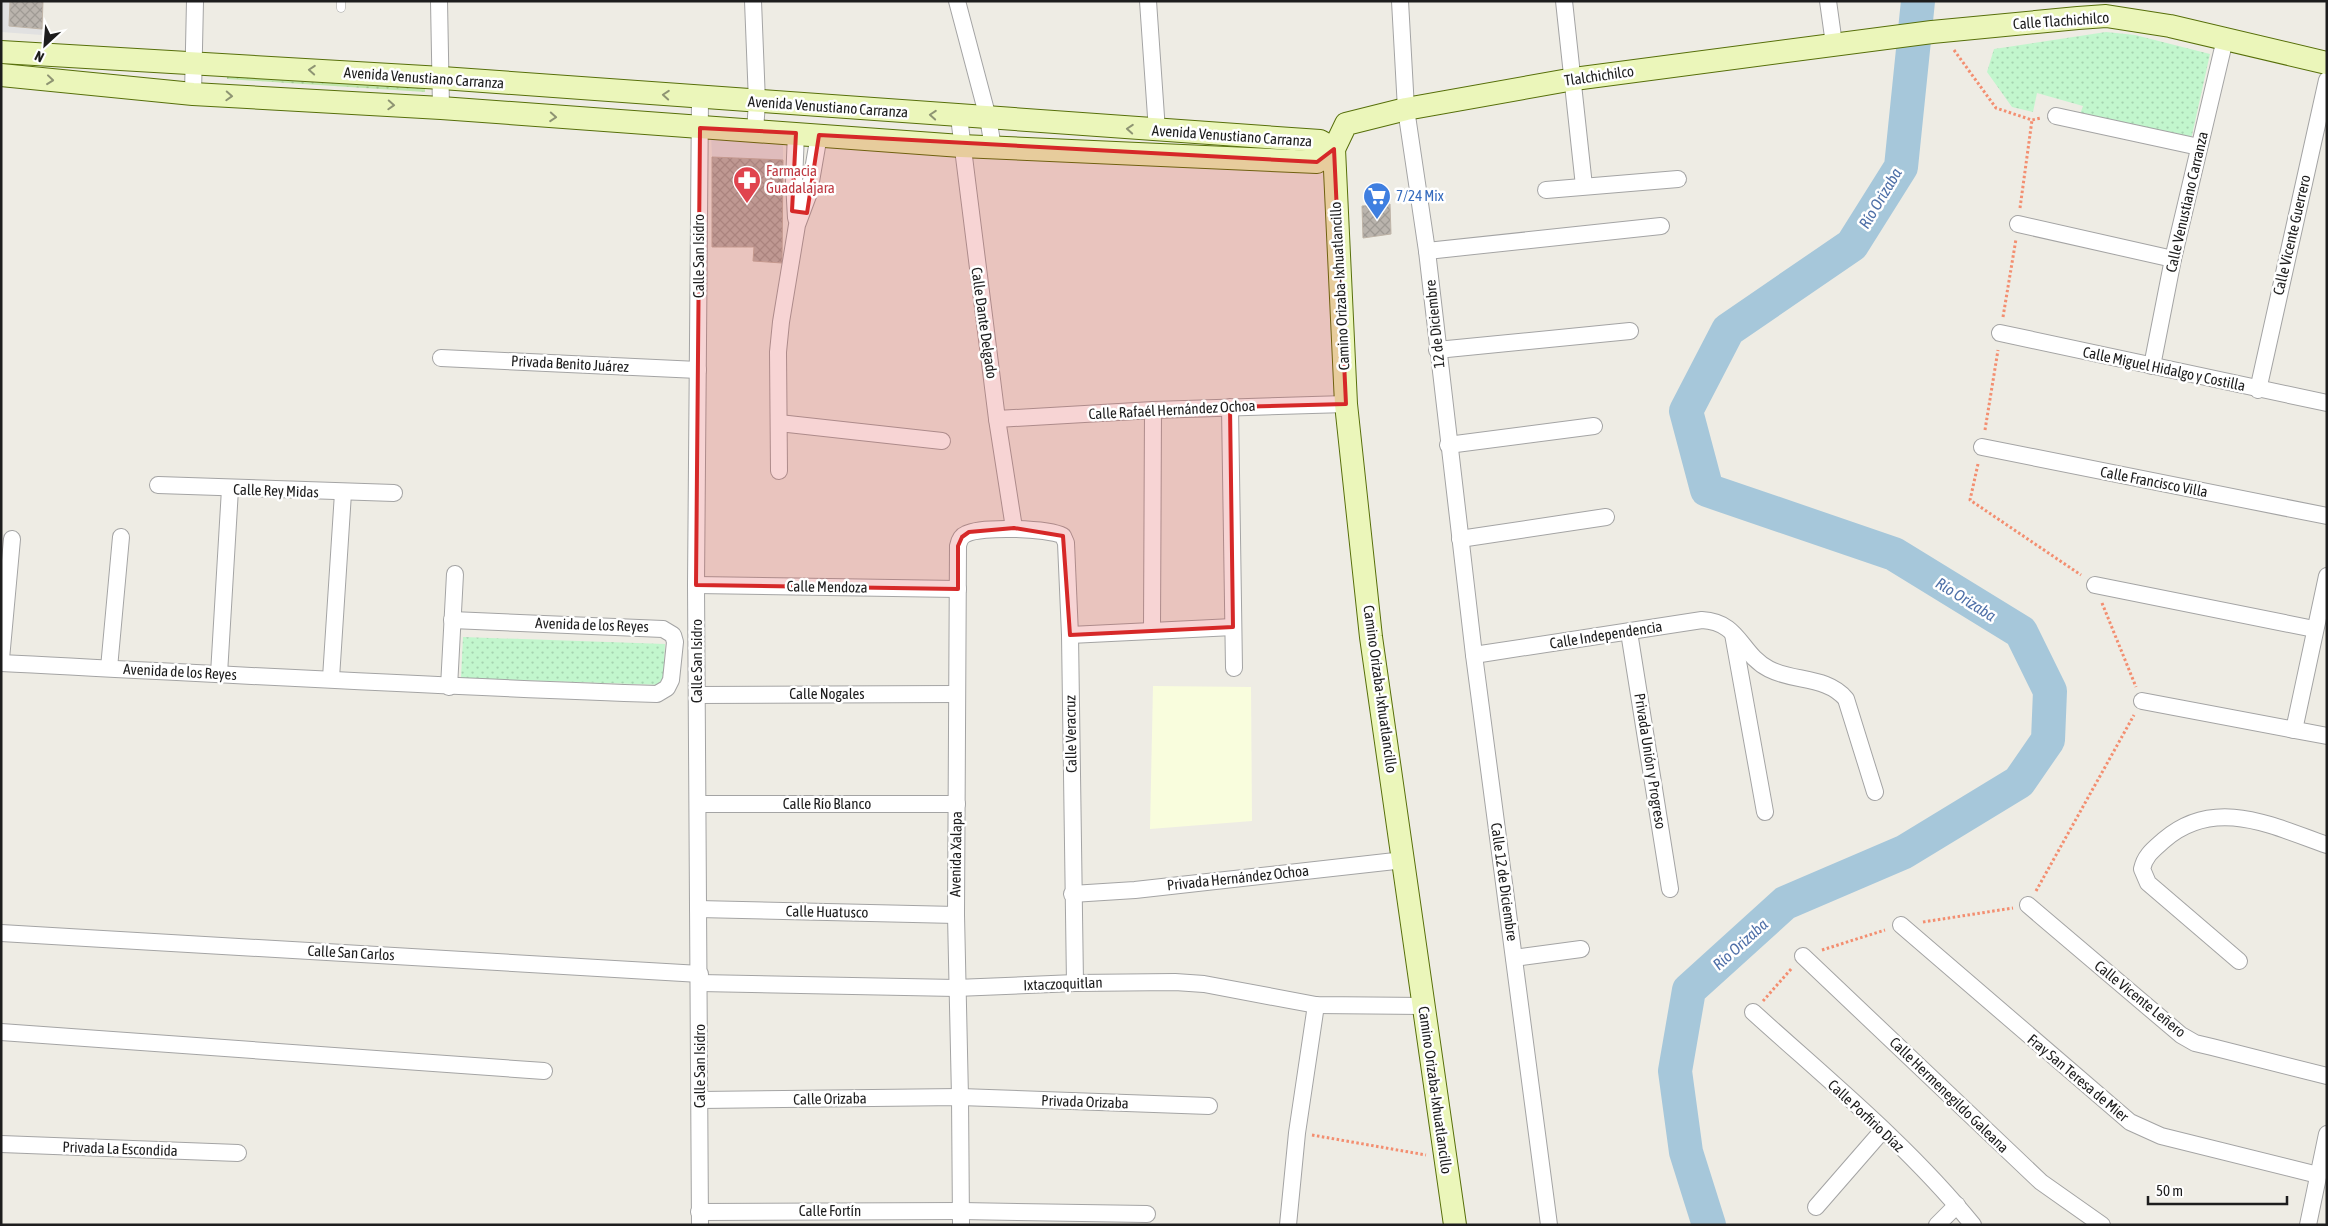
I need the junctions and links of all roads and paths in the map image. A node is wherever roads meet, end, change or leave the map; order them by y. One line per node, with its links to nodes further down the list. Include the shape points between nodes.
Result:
1 (195, 1): 14 (street)
2 (439, 1): 17 (street)
3 (753, 1): 22 (street)
4 (957, 1): 27 (street)
5 (1148, 1): 31 (street)
6 (1400, 1): 24 (street, 12 de Diciembre)
7 (1564, 1): 18 (street)
8 (1828, 1): 12 (street)
9 (1936, 32): 10 (street, Calle Tlachichilco); 11 (street, Calle Tlachichilco, via 2106,16); 28 (path, via 1996,108)
10 (1881, 38): 12 (street, Tlalchichilco)
11 (2225, 39): 15 (street, Calle Tlachichilco); 36 (street, Calle Venustiano Carranza)
12 (1834, 44): 18 (street, Tlalchichilco)
13 (1, 52): 14 (street, Avenida Venustiano Carranza)
14 (194, 63): 17 (street, Avenida Venustiano Carranza, one-way to 14); 20 (street)
15 (2327, 63)
16 (1, 75): 20 (street, Avenida Venustiano Carranza, one-way to 20)
17 (442, 78): 21 (street, Avenida Venustiano Carranza, one-way to 17); 23 (street)
18 (1574, 79): 24 (street, Tlalchichilco); 39 (street)
19 (2327, 80): 52 (street, Calle Vicente Guerrero)
20 (193, 94): 23 (street, Avenida Venustiano Carranza, one-way to 23)
21 (700, 98): 22 (street, Avenida Venustiano Carranza); 29 (street, Calle San Isidro)
22 (757, 102): 26 (street, Avenida Venustiano Carranza, one-way to 22); 30 (street)
23 (441, 108): 29 (street, Avenida Venustiano Carranza, one-way to 29)
24 (1406, 109): 37 (street, Tlalchichilco, via 1346,124); 44 (street, 12 de Diciembre)
25 (2056, 116): 28 (path); 36 (street)
26 (959, 117): 27 (street, Avenida Venustiano Carranza); 34 (street, Calle Dante Delgado)
27 (988, 118): 31 (street, Avenida Venustiano Carranza, one-way to 27); 35 (street)
28 (2032, 120): 41 (path)
29 (700, 128): 30 (street, Avenida Venustiano Carranza); 51 (street, Calle San Isidro)
30 (755, 131): 32 (street, Avenida Venustiano Carranza)
31 (1158, 131): 37 (street, Avenida Venustiano Carranza, via 1320,141)
32 (796, 133): 33 (street, Avenida Venustiano Carranza); 42 (street, via 794,182)
33 (819, 135): 34 (street, Avenida Venustiano Carranza); 42 (street, via 808,193)
34 (961, 146): 35 (street, Avenida Venustiano Carranza); 57 (street, Calle Dante Delgado)
35 (992, 147): 37 (street, Avenida Venustiano Carranza, via 1317,162)
36 (2199, 147): 45 (street, Calle Venustiano Carranza)
37 (1334, 149): 53 (street, Camino Orizaba-Ixhuatlancillo)
38 (1678, 178): 39 (street)
39 (1584, 186): 40 (street)
40 (1546, 190)
41 (2018, 224): 45 (street); 47 (path)
42 (797, 225): 58 (street, via 778,352)
43 (1661, 226): 44 (street)
44 (1427, 251): 48 (street, 12 de Diciembre)
45 (2174, 259): 50 (street, Calle Venustiano Carranza)
46 (1630, 331): 48 (street)
47 (2000, 333): 50 (street, Calle Miguel Hidalgo y Costilla); 62 (path)
48 (1437, 350): 61 (street, 12 de Diciembre)
49 (441, 358): 51 (street, Privada Benito Juárez)
50 (2152, 366): 52 (street, Calle Miguel Hidalgo y Costilla)
51 (698, 370): 76 (street, Calle San Isidro)
52 (2258, 390): 54 (street, Calle Miguel Hidalgo y Costilla)
53 (1346, 404): 55 (street, Calle Rafaél Hernández Ochoa); 103 (street, Camino Orizaba-Ixhuatlancillo, via 1371,637)
54 (2327, 404)
55 (1230, 407): 56 (street, Calle Rafaél Hernández Ochoa); 80 (street)
56 (1153, 410): 57 (street, Calle Rafaél Hernández Ochoa); 82 (street)
57 (997, 419): 70 (street, Calle Dante Delgado)
58 (779, 423): 60 (street); 63 (street)
59 (1594, 426): 61 (street)
60 (942, 441)
61 (1448, 445): 73 (street, 12 de Diciembre)
62 (1982, 447): 68 (street, Calle Francisco Villa); 77 (path, via 1970,500)
63 (779, 471)
64 (158, 486): 65 (street, Calle Rey Midas)
65 (230, 489): 66 (street, Calle Rey Midas); 90 (street)
66 (343, 493): 67 (street, Calle Rey Midas); 91 (street)
67 (394, 493)
68 (2327, 516)
69 (1606, 517): 73 (street)
70 (1014, 528): 78 (street, Avenida Xalapa, via 964,534 958,546); 85 (street, Calle Veracruz, via 1056,533 1064,538)
71 (121, 537): 88 (street)
72 (12, 539): 87 (street)
73 (1460, 539): 86 (street, Calle 12 de Diciembre)
74 (455, 574): 79 (street)
75 (2327, 576): 81 (street)
76 (696, 585): 78 (street, Calle Mendoza); 94 (street, Calle San Isidro)
77 (2095, 585): 81 (street); 95 (path)
78 (958, 589): 93 (street, Avenida Xalapa)
79 (452, 620): 92 (street); 92 (street, Avenida de los Reyes, via 657,627 669,631 675,642 670,680 667,688 657,694)
80 (1233, 627): 82 (street); 89 (street)
81 (2314, 629): 96 (street)
82 (1152, 630): 85 (street)
83 (1629, 632): 84 (street, Calle Independencia, via 1702,620 1726,625); 86 (street, Calle Independencia); 104 (street, Privada Unión y Progreso)
84 (1733, 634): 98 (street, Calle Independencia, via 1767,668 1840,691 1846,699); 101 (street)
85 (1070, 635): 105 (street, Calle Veracruz)
86 (1474, 655): 113 (street, Calle 12 de Diciembre)
87 (1, 661): 88 (street, Avenida de los Reyes)
88 (109, 668): 90 (street, Avenida de los Reyes)
89 (1234, 668)
90 (219, 674): 91 (street, Avenida de los Reyes)
91 (331, 678): 92 (street, Avenida de los Reyes)
92 (449, 687)
93 (957, 694): 94 (street, Calle Nogales); 100 (street, Avenida Xalapa)
94 (697, 695): 99 (street, Calle San Isidro)
95 (2142, 701): 96 (street); 106 (path)
96 (2294, 730): 97 (street)
97 (2327, 736)
98 (1875, 792)
99 (698, 804): 100 (street, Calle Río Blanco); 107 (street, Calle San Isidro)
100 (957, 804): 108 (street, Avenida Xalapa)
101 (1764, 812)
102 (2327, 845): 114 (street, via 2249,819 2219,816 2194,821 2174,832 2147,855 2142,869 2148,883)
103 (1404, 860): 105 (street, Privada Hernández Ochoa); 119 (street, Camino Orizaba-Ixhuatlancillo)
104 (1670, 889)
105 (1072, 894): 116 (street, Calle Veracruz)
106 (2028, 905): 109 (path); 123 (street, Calle Vicente Leñero, via 2181,1035 2212,1047)
107 (698, 908): 108 (street, Calle Huatusco); 115 (street, Calle San Isidro)
108 (956, 915): 117 (street, Avenida Xalapa)
109 (1901, 925): 112 (path); 133 (street, Fray San Teresa de Mier, via 2130,1122 2161,1136)
110 (1, 933): 115 (street, Calle San Carlos)
111 (1581, 949): 113 (street)
112 (1803, 956): 120 (path); 144 (street, Calle Hermenegildo Galeana, via 2041,1182)
113 (1514, 958): 141 (street, Calle 12 de Diciembre)
114 (2239, 961)
115 (700, 978): 117 (street, Ixtaczoquitlan); 125 (street, Calle San Isidro)
116 (1075, 983): 117 (street, Ixtaczoquitlan); 118 (street, Ixtaczoquitlan, via 1204,984)
117 (956, 988): 124 (street, Avenida Xalapa)
118 (1316, 1005): 119 (street, Ixtaczoquitlan); 128 (street)
119 (1424, 1006): 132 (street, Camino Orizaba-Ixhuatlancillo)
120 (1753, 1012): 127 (street, Calle Porfirio Díaz)
121 (1, 1032): 122 (street)
122 (544, 1071)
123 (2327, 1076)
124 (960, 1097): 125 (street, Calle Orizaba); 126 (street, Privada Orizaba); 138 (street, Avenida Xalapa)
125 (700, 1100): 137 (street, Calle San Isidro)
126 (1209, 1106)
127 (1882, 1130): 134 (street, Calle Porfirio Díaz); 135 (street)
128 (1297, 1133): 132 (path); 139 (street)
129 (2327, 1134): 133 (street)
130 (1, 1144): 131 (street, Privada La Escondida)
131 (238, 1153)
132 (1444, 1158): 140 (street, Camino Orizaba-Ixhuatlancillo)
133 (2318, 1175): 145 (street)
134 (1957, 1205): 142 (street); 143 (street, Calle Porfirio Díaz)
135 (1816, 1207)
136 (1147, 1214): 138 (street, Calle Fortín)
137 (700, 1218): 138 (street, Calle Fortín)
138 (961, 1218)
139 (1288, 1225)
140 (1455, 1225)
141 (1549, 1225)
142 (1937, 1225)
143 (1973, 1225)
144 (2102, 1225)
145 (2308, 1225)

